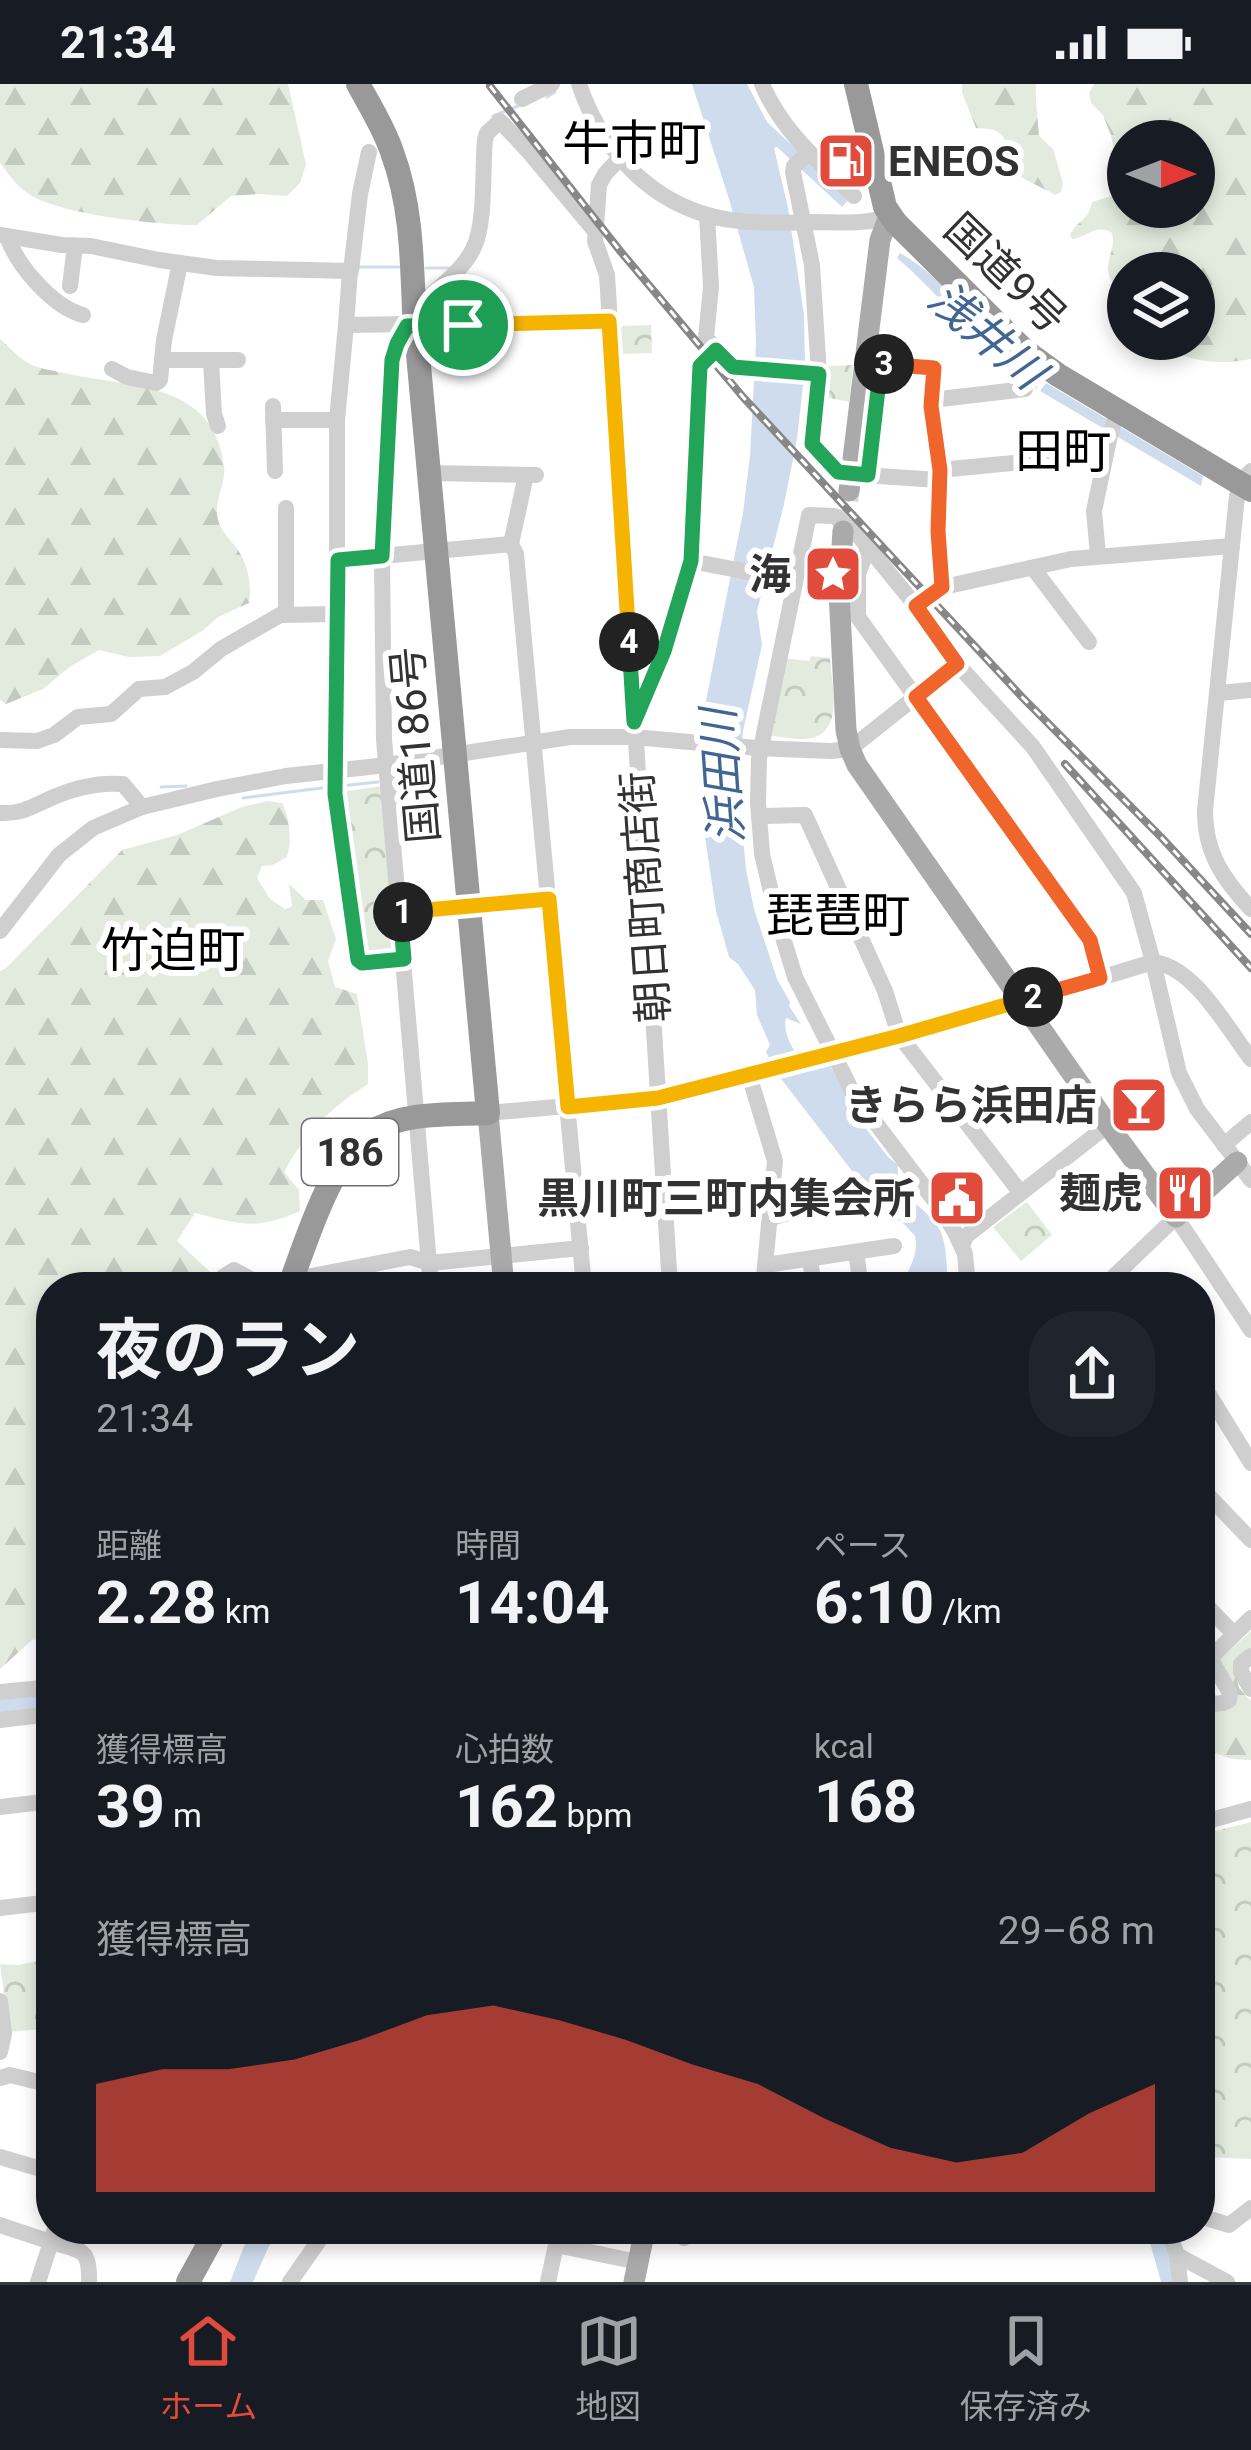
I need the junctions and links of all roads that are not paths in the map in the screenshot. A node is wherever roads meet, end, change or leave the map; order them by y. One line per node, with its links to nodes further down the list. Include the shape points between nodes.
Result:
1 (358, 84): 21 (highway, 国道186号, via 400,176)
2 (552, 84): 6 (street)
3 (579, 84): 8 (street)
4 (762, 84): 9 (street)
5 (856, 84): 12 (highway, 国道9号)
6 (522, 99)
7 (369, 152): 18 (street)
8 (620, 158): 11 (street, via 665,196); 14 (street, 朝日町商店街, via 599,185)
9 (803, 158): 10 (street); 13 (street)
10 (854, 196)
11 (707, 215): 13 (street); 24 (street, via 706,338)
12 (889, 216): 13 (street); 28 (main road, via 880,240); 34 (highway, 国道9号, via 1025,351)
13 (802, 223): 30 (street)
14 (595, 231): 21 (street, via 500,122 485,140 474,248); 22 (street, 朝日町商店街)
15 (4, 236): 16 (street); 20 (street, via 54,302)
16 (75, 245): 17 (street); 19 (street)
17 (180, 263): 18 (street); 25 (street)
18 (351, 268): 23 (street)
19 (70, 286)
20 (83, 315)
21 (412, 320): 22 (street); 23 (street); 38 (highway, 国道186号); 49 (street, via 392,360)
22 (609, 321): 63 (street, 朝日町商店街)
23 (346, 325): 33 (street)
24 (716, 350): 30 (street, via 733,367); 51 (street, via 700,366)
25 (162, 360): 26 (street); 29 (street, via 156,383)
26 (211, 361): 27 (street); 35 (street)
27 (238, 361)
28 (873, 363): 32 (street, via 934,368); 40 (main road)
29 (112, 369)
30 (817, 374): 40 (street, via 812,444)
31 (1025, 389): 32 (street)
32 (932, 400): 39 (street)
33 (337, 420): 37 (street, via 273,413); 50 (street)
34 (1114, 422): 36 (street); 41 (highway, 国道9号)
35 (218, 426)
36 (1106, 454): 39 (street); 48 (street, via 1094,511)
37 (275, 471)
38 (430, 473): 44 (street, via 531,475); 47 (highway, 国道186号)
39 (939, 475): 40 (street); 54 (street)
40 (854, 478)
41 (1247, 481): 45 (street)
42 (286, 508): 56 (street)
43 (842, 531): 67 (main road, via 838,592)
44 (512, 544): 47 (street); 65 (street)
45 (1232, 546): 48 (street); 61 (street)
46 (868, 548): 53 (street, via 834,516 809,515); 55 (street); 62 (street, via 858,574 858,616)
47 (437, 551): 49 (street); 68 (highway, 国道186号)
48 (1099, 555): 52 (street)
49 (382, 556): 50 (street); 69 (street)
50 (338, 560): 57 (street)
51 (691, 561): 53 (street); 63 (street)
52 (1033, 568): 54 (street); 58 (street)
53 (792, 581): 66 (street)
54 (942, 587): 55 (street)
55 (916, 606): 59 (street)
56 (286, 614): 57 (street); 64 (street, via 165,687 139,689 111,714 78,717 37,741)
57 (337, 614): 70 (street)
58 (1089, 642)
59 (957, 664): 62 (street); 80 (street, via 1033,747 1134,893)
60 (1251, 690): 61 (street)
61 (1218, 693): 76 (street, via 1205,828 1216,867)
62 (916, 697): 67 (street); 81 (street, via 1090,940)
63 (634, 730): 65 (street); 66 (street); 87 (street, 朝日町商店街)
64 (0, 740)
65 (534, 742): 68 (street); 74 (street)
66 (759, 748): 67 (street); 73 (street)
67 (850, 749): 82 (main road)
68 (454, 754): 69 (street); 75 (highway, 国道186号)
69 (387, 765): 70 (street); 77 (street)
70 (335, 771): 71 (street); 79 (street, via 358,960)
71 (142, 807): 72 (street, via 114,783); 78 (street, via 70,844)
72 (0, 813)
73 (759, 816): 83 (street, via 805,815); 84 (street, via 795,977)
74 (549, 899): 75 (street); 88 (street)
75 (469, 907): 77 (street); 89 (highway, 国道186号)
76 (1251, 909)
77 (400, 912): 79 (street)
78 (0, 932)
79 (404, 959): 90 (street)
80 (1154, 962): 81 (street); 85 (street, via 1189,977); 93 (street, via 1179,1073 1197,1109)
81 (1100, 978): 82 (street)
82 (1023, 1000): 83 (street); 92 (main road)
83 (899, 1036): 84 (street); 94 (street)
84 (830, 1053): 86 (street); 99 (street)
85 (1251, 1059)
86 (749, 1075): 87 (street); 96 (street, via 775,1161)
87 (658, 1098): 88 (street); 111 (street, 朝日町商店街)
88 (568, 1107): 89 (street); 100 (street)
89 (488, 1113): 90 (highway, 186); 102 (main road)
90 (418, 1117): 104 (street); 106 (highway, 186, via 371,1132 354,1147)
91 (1251, 1122): 93 (street)
92 (1108, 1125): 94 (street); 97 (main road)
93 (1241, 1160): 97 (main road)
94 (1020, 1192): 99 (street)
95 (825, 1202): 96 (street)
96 (771, 1217): 105 (street)
97 (1176, 1217): 116 (street); 117 (street)
98 (894, 1246): 101 (street)
99 (962, 1246): 115 (street)
100 (581, 1249): 102 (street); 110 (street)
101 (856, 1252): 103 (street); 114 (street)
102 (500, 1256): 104 (street); 109 (main road)
103 (810, 1259): 105 (street); 113 (street)
104 (430, 1263): 107 (street, via 410,1257); 108 (street)
105 (766, 1265): 112 (street)
106 (295, 1272)
107 (343, 1272)
108 (430, 1272)
109 (502, 1272)
110 (583, 1272)
111 (669, 1272)
112 (765, 1272)
113 (812, 1272)
114 (858, 1272)
115 (966, 1272)
116 (1119, 1272)
117 (1213, 1272)
118 (1215, 1276): 119 (street)
119 (1251, 1330)
120 (1215, 1404): 121 (street)
121 (1251, 1463)
122 (1215, 1503): 123 (street)
123 (1251, 1540)
124 (1215, 1614): 126 (street)
125 (1251, 1618): 126 (street)
126 (1234, 1634): 127 (street)
127 (1215, 1654)
128 (1251, 1656): 131 (street, via 1240,1672)
129 (1215, 1676): 133 (street, via 1230,1693)
130 (36, 1689): 132 (street)
131 (1251, 1689)
132 (0, 1693)
133 (1215, 1704)
134 (36, 1716): 135 (street)
135 (0, 1720)
136 (36, 1803): 137 (street)
137 (0, 1807)
138 (1251, 1809): 139 (street)
139 (1215, 1819)
140 (36, 1904): 141 (street)
141 (0, 1908)
142 (0, 2001): 143 (street)
143 (0, 2052)
144 (0, 2078): 145 (street)
145 (36, 2081)
146 (0, 2157): 147 (street)
147 (36, 2168)
148 (1251, 2208): 149 (street, via 1229,2225)
149 (1215, 2221)
150 (0, 2225): 151 (street)
151 (36, 2232)
152 (50, 2244): 159 (street)
153 (70, 2244): 160 (street, via 90,2259)
154 (209, 2244): 161 (highway)
155 (317, 2244): 162 (street)
156 (1173, 2244): 157 (street)
157 (1177, 2255): 164 (street); 165 (street)
158 (636, 2272): 163 (street, via 556,2245)
159 (38, 2282)
160 (89, 2282)
161 (188, 2282)
162 (290, 2282)
163 (548, 2282)
164 (1180, 2282)
165 (1228, 2282)

